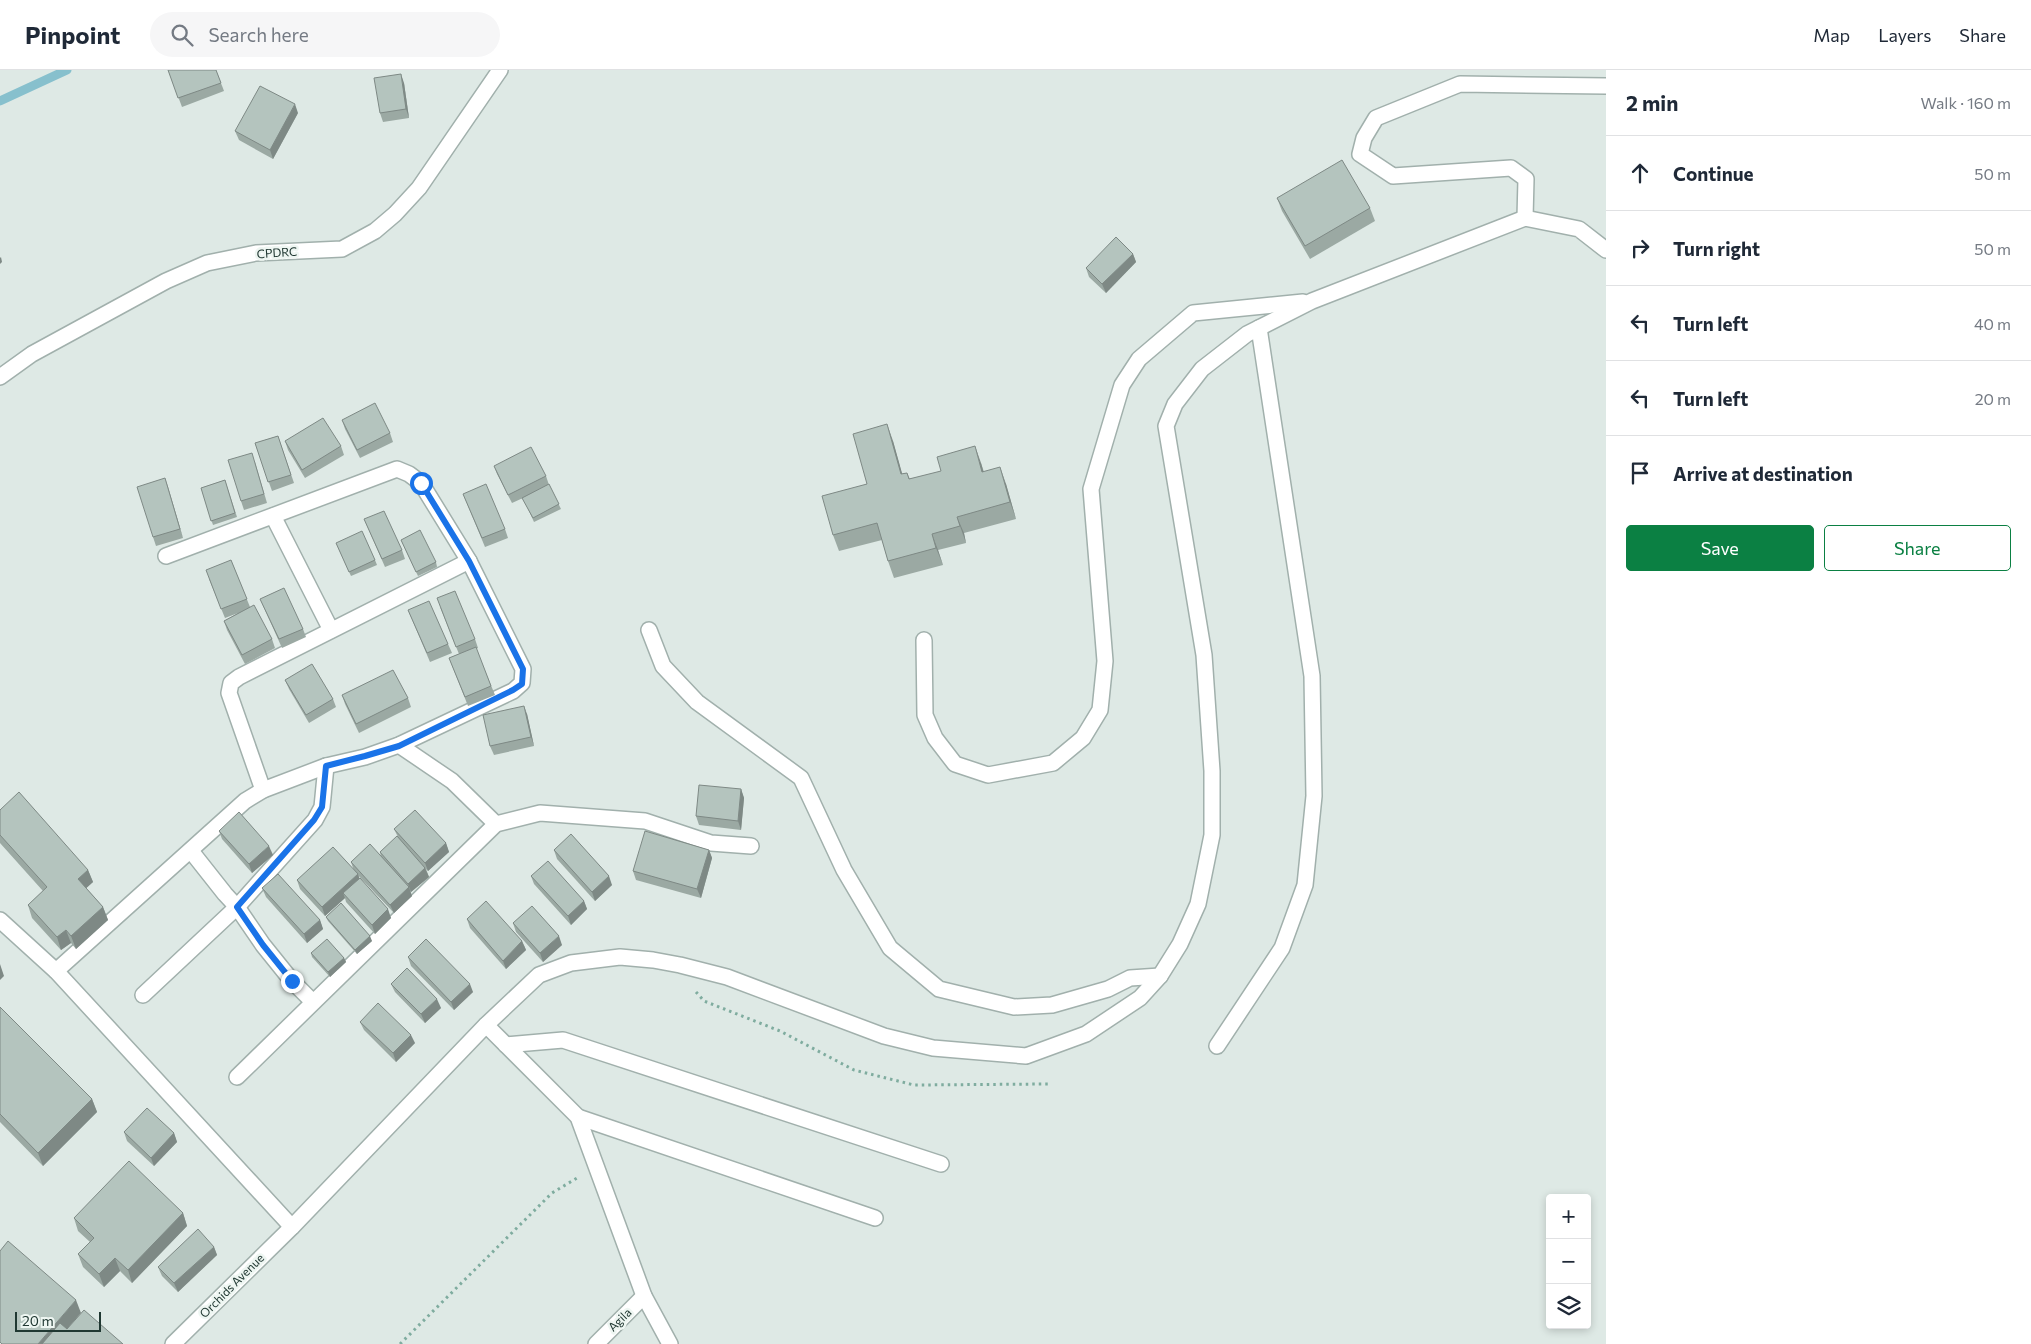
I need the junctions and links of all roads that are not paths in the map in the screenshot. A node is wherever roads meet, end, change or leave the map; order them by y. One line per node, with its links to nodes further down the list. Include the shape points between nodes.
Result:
1 (500, 70): 7 (street, CPDRC, via 419,188 375,231 342,248 256,253 207,263 166,281 32,354)
2 (1606, 86): 3 (street, via 1460,84 1376,118 1364,138 1360,154 1393,176 1511,168 1526,179)
3 (1524, 218): 4 (street, via 1580,229); 5 (street)
4 (1606, 250)
5 (1312, 301): 6 (street, Orchids Avenue); 13 (street, via 1193,313 1139,359 1122,385 1091,489 1105,661 1100,710 1083,738 1053,763 988,775 955,764 935,738 925,715)
6 (1258, 328): 23 (street, Orchids Avenue, via 1202,368 1175,404 1166,426 1204,655 1212,770 1212,835 1198,904 1180,944); 28 (street, via 1312,676 1314,796 1305,885 1282,948)
7 (0, 377)
8 (273, 516): 9 (street); 10 (street, via 397,469 421,483); 11 (street)
9 (166, 556)
10 (469, 561): 11 (street); 14 (street, via 523,669 522,684)
11 (330, 630): 16 (street, via 239,677 232,684 229,693)
12 (649, 630): 23 (street, via 663,666 697,702 801,778 844,870 890,948 939,989 1014,1007 1052,1005 1108,989 1130,978)
13 (924, 640)
14 (399, 746): 15 (street); 17 (street, via 452,781)
15 (326, 766): 16 (street); 20 (street, via 322,807 314,820)
16 (263, 790): 19 (street, via 245,800)
17 (496, 824): 18 (street, via 540,813 645,821 711,843); 25 (street)
18 (750, 846)
19 (191, 851): 20 (street); 22 (street)
20 (237, 907): 24 (street); 25 (street, via 263,945)
21 (0, 920): 22 (street)
22 (56, 971): 33 (street)
23 (1160, 976): 26 (street, Orchids Avenue, via 1140,998 1086,1034 1026,1056 933,1048 884,1036 727,977 653,960 620,957 572,963 539,975)
24 (143, 995)
25 (313, 1002): 29 (street)
26 (486, 1025): 27 (street); 33 (street, Orchids Avenue)
27 (506, 1045): 30 (street); 31 (street, via 563,1040)
28 (1217, 1046)
29 (237, 1077)
30 (578, 1117): 32 (street); 34 (street)
31 (941, 1164)
32 (875, 1218)
33 (292, 1227): 35 (street, Orchids Avenue)
34 (644, 1296): 36 (street, Agila); 37 (street)
35 (173, 1344)
36 (596, 1344)
37 (670, 1344)

